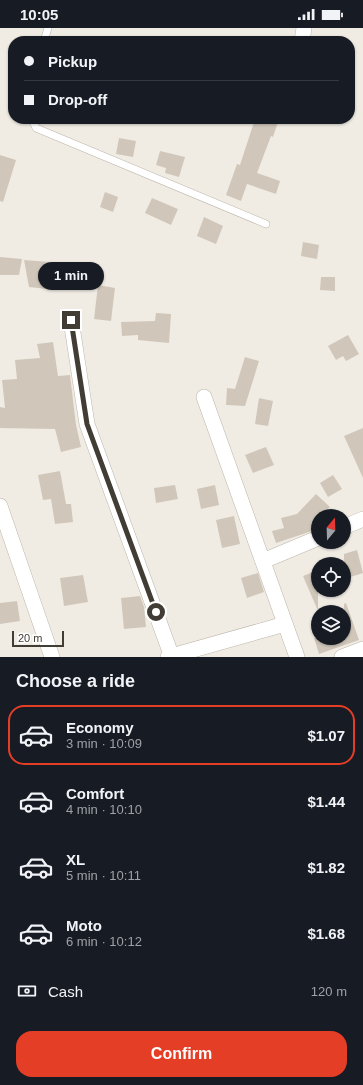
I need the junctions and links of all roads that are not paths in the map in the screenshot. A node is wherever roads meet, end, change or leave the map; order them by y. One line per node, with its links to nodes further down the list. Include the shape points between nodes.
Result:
1 (34, 124): 2 (lane, via 36,128)
2 (266, 224)
3 (71, 320): 13 (street, via 87,424)
4 (204, 397): 9 (street)
5 (0, 506): 12 (street)
6 (363, 519): 7 (street)
7 (351, 524)
8 (311, 541): 9 (street)
9 (263, 561): 10 (street)
10 (285, 624): 13 (street); 14 (street)
11 (363, 649): 15 (street)
12 (52, 657)
13 (170, 657)
14 (297, 657)
15 (342, 657)

